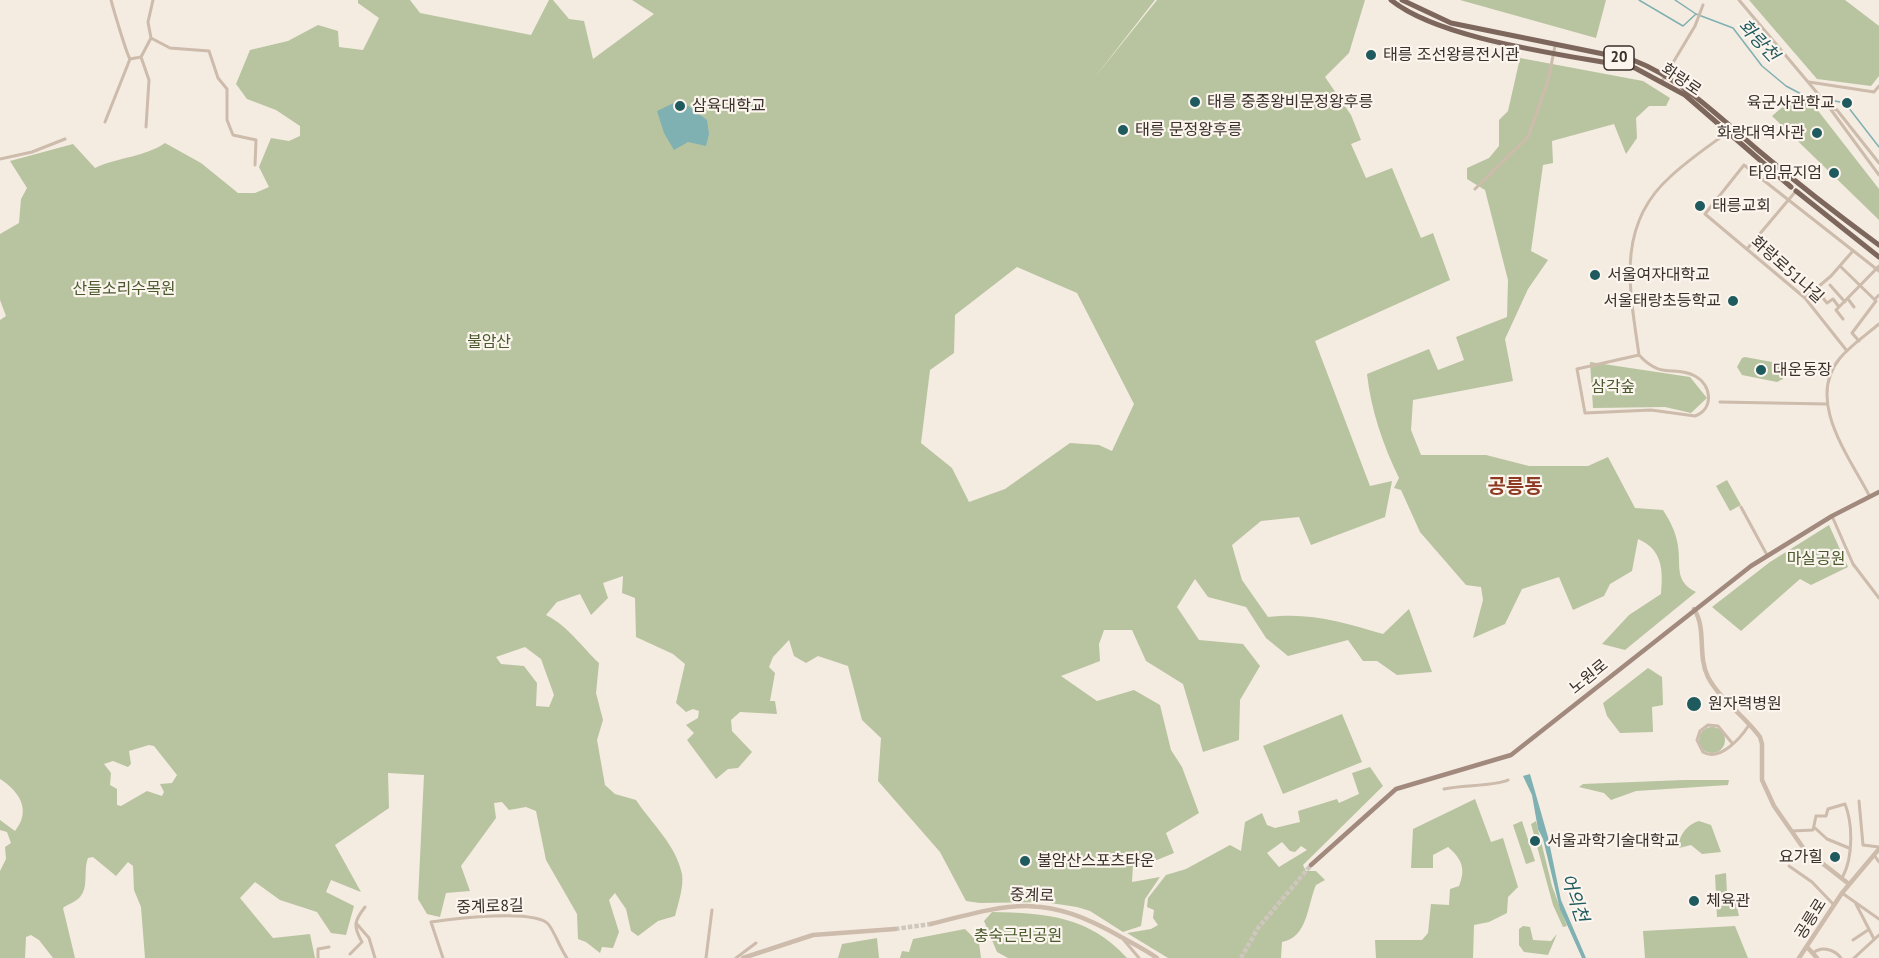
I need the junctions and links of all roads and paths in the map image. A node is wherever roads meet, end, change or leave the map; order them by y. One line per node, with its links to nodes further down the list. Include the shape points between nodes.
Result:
1 (111, 0): 11 (street)
2 (153, 0): 7 (street, via 148,22)
3 (1391, 0): 9 (main road, 화랑로 / 20, via 1406,11 1453,30)
4 (1402, 0): 8 (main road, 화랑로 / 20, via 1451,23)
5 (1739, 0): 13 (street)
6 (1703, 5): 12 (street)
7 (151, 38): 10 (street); 23 (street, via 170,48 209,51 218,78 227,89 229,128 233,135 256,140)
8 (1555, 46): 9 (street); 12 (main road, 화랑로 / 20, via 1633,60)
9 (1554, 53): 12 (main road, 화랑로 / 20); 25 (street, via 1528,137)
10 (141, 57): 11 (street); 17 (street, via 149,80)
11 (130, 59): 16 (street)
12 (1664, 78): 18 (main road, 화랑로 / 20, via 1692,94); 19 (main road, 화랑로 / 20)
13 (1807, 81): 14 (street, via 1874,92); 15 (street)
14 (1879, 86)
15 (1829, 107): 22 (street, via 1837,110); 24 (street)
16 (105, 122)
17 (146, 127)
18 (1732, 129): 19 (street); 28 (main road, 화랑로 / 20)
19 (1727, 133): 26 (main road, 화랑로 / 20); 47 (street, via 1668,178 1645,208 1634,235 1628,280)
20 (65, 140): 21 (street)
21 (0, 159)
22 (1879, 163)
23 (255, 165)
24 (1879, 175)
25 (1475, 189)
26 (1793, 189): 27 (street); 31 (main road, 화랑로 / 20)
27 (1788, 200): 29 (street); 29 (street, 화랑로51나길, via 1744,165 1705,214); 30 (street)
28 (1879, 245)
29 (1747, 249): 37 (street, 화랑로51나길)
30 (1852, 252): 32 (street); 33 (street)
31 (1879, 257)
32 (1840, 266): 35 (street); 37 (street)
33 (1878, 269): 35 (street)
34 (1830, 285): 40 (street)
35 (1861, 286): 39 (street); 40 (street)
36 (1879, 295): 39 (street)
37 (1805, 298): 46 (street, 화랑로51나길)
38 (1823, 298): 41 (street, via 1827,303 1833,299)
39 (1875, 299): 45 (street, via 1876,303 1852,333)
40 (1846, 300): 41 (street); 42 (street)
41 (1839, 307): 43 (street, via 1837,311)
42 (1854, 307)
43 (1843, 319)
44 (1879, 324): 45 (street)
45 (1859, 341): 46 (street)
46 (1847, 351): 49 (street, via 1827,382)
47 (1639, 355): 47 (street, via 1577,369 1585,413 1651,410 1695,416 1706,408 1710,400 1707,389 1695,376 1658,370)
48 (1720, 402): 49 (street)
49 (1826, 404): 51 (street)
50 (1879, 492): 51 (main road, 노원로)
51 (1870, 497): 53 (main road, 노원로)
52 (1742, 507): 54 (street)
53 (1832, 516): 54 (main road, 노원로); 55 (street, via 1853,564)
54 (1767, 555): 56 (main road, 노원로)
55 (1879, 598)
56 (1694, 609): 57 (street, via 1701,620 1702,659 1709,678); 70 (main road, 노원로, via 1511,755 1396,789)
57 (1749, 725): 58 (street); 64 (street, via 1762,744 1765,788)
58 (1732, 743): 58 (street, via 1713,725 1702,729 1697,740 1700,749 1710,756 1719,755)
59 (1508, 780): 60 (street)
60 (1444, 789)
61 (1858, 801): 63 (street)
62 (1815, 828): 64 (street); 65 (street, via 1816,816 1826,816 1828,809 1845,804); 66 (street, via 1827,839)
63 (1861, 830): 65 (street); 67 (street, 공릉로, via 1863,846)
64 (1792, 831): 72 (street, via 1804,849)
65 (1851, 831): 66 (street)
66 (1849, 848): 72 (street, via 1847,864)
67 (1879, 848): 68 (street, 공릉로)
68 (1874, 855): 69 (street); 73 (street, 공릉로)
69 (1879, 862)
70 (1311, 865)
71 (1789, 866): 77 (street)
72 (1839, 876): 73 (street); 74 (street)
73 (1856, 876): 74 (street, 공릉로)
74 (1849, 884): 75 (street, 공릉로)
75 (1842, 893): 76 (street, 공릉로); 77 (street, 공릉로)
76 (1856, 904): 80 (street, 공릉로); 84 (street)
77 (1834, 905): 91 (street, 공릉로)
78 (365, 907): 81 (street)
79 (712, 910): 98 (street)
80 (1879, 919)
81 (356, 923): 92 (street, via 354,929 362,942); 95 (street, via 369,938)
82 (931, 924): 86 (street, 중계로, via 999,908 1045,906 1068,910)
83 (896, 928): 100 (street, via 813,934)
84 (1868, 930): 87 (street); 88 (street)
85 (1879, 935): 87 (street)
86 (1123, 938): 101 (street); 102 (street, 중계로)
87 (1874, 939): 105 (street)
88 (1853, 940)
89 (756, 943): 99 (street)
90 (330, 947): 94 (street, via 318,949)
91 (1808, 948): 93 (street); 103 (street, 공릉로)
92 (350, 954)
93 (1815, 956): 104 (street, via 1821,949)
94 (318, 958)
95 (375, 958)
96 (442, 958): 97 (street, 중계로8길, via 431,922 535,917 548,924)
97 (567, 958)
98 (705, 958)
99 (736, 958)
100 (743, 958)
101 (1139, 958)
102 (1158, 958)
103 (1799, 958)
104 (1841, 958)
105 (1854, 958)

